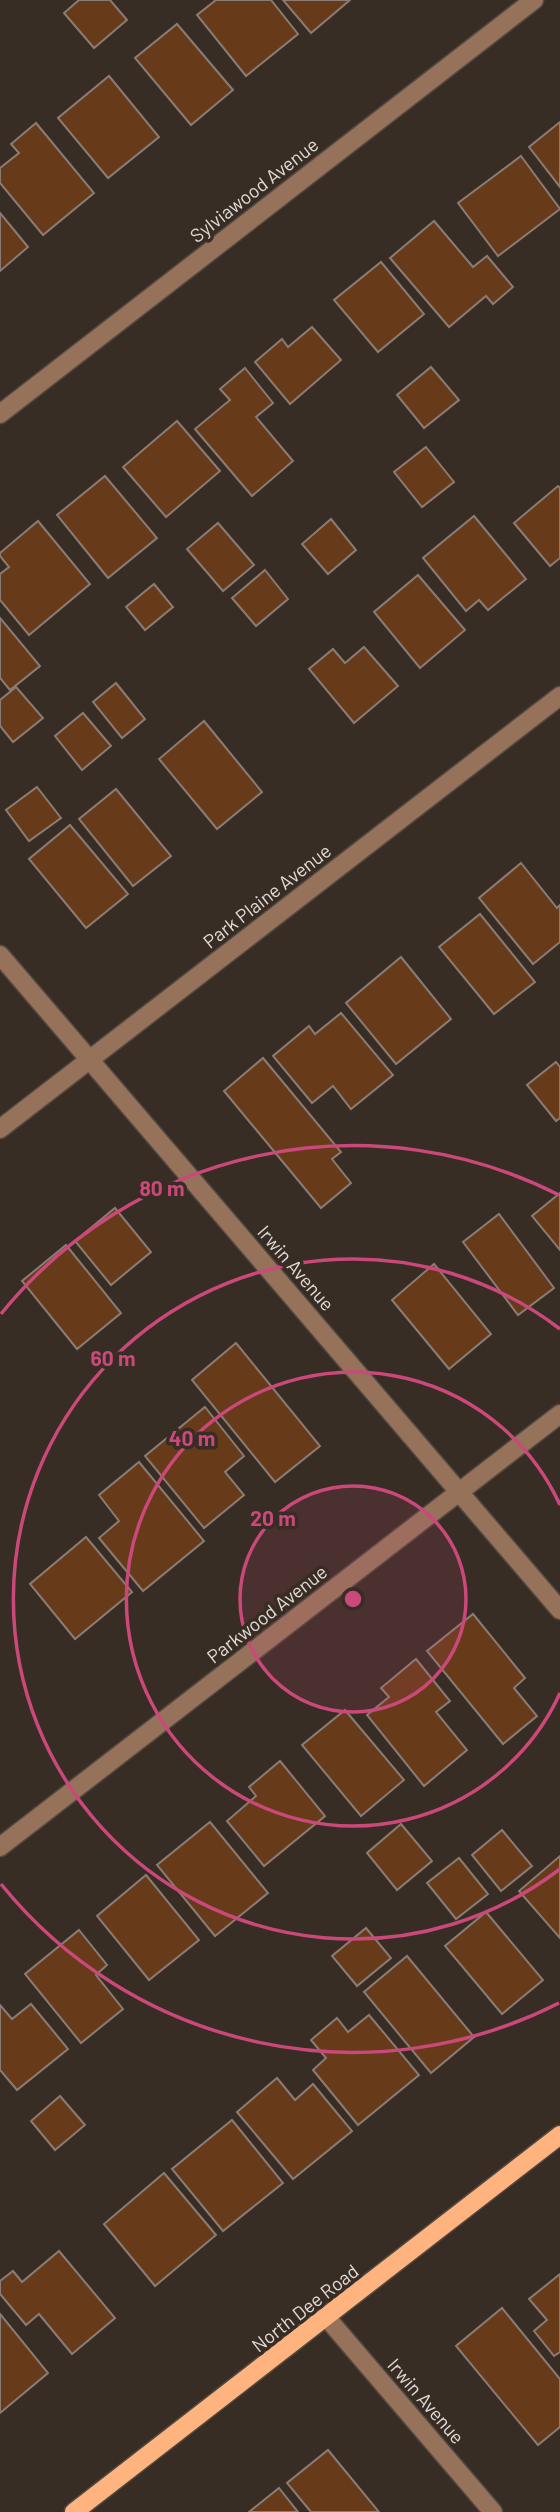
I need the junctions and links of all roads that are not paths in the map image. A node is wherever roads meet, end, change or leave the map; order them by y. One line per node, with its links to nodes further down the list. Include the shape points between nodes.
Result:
1 (534, 0): 2 (street, Sylviawood Avenue)
2 (0, 414)
3 (560, 696): 5 (street, Park Plaine Avenue)
4 (0, 955): 5 (street, Irwin Avenue)
5 (90, 1060): 6 (street, Park Plaine Avenue); 8 (street, Irwin Avenue)
6 (0, 1129)
7 (560, 1414): 8 (street, Parkwood Avenue)
8 (460, 1491): 9 (street, Irwin Avenue); 10 (street, Parkwood Avenue)
9 (560, 1609)
10 (0, 1847)
11 (560, 2135): 12 (main road, North Dee Road)
12 (327, 2318): 13 (main road, North Dee Road); 14 (street, Irwin Avenue)
13 (74, 2512)
14 (493, 2512)

